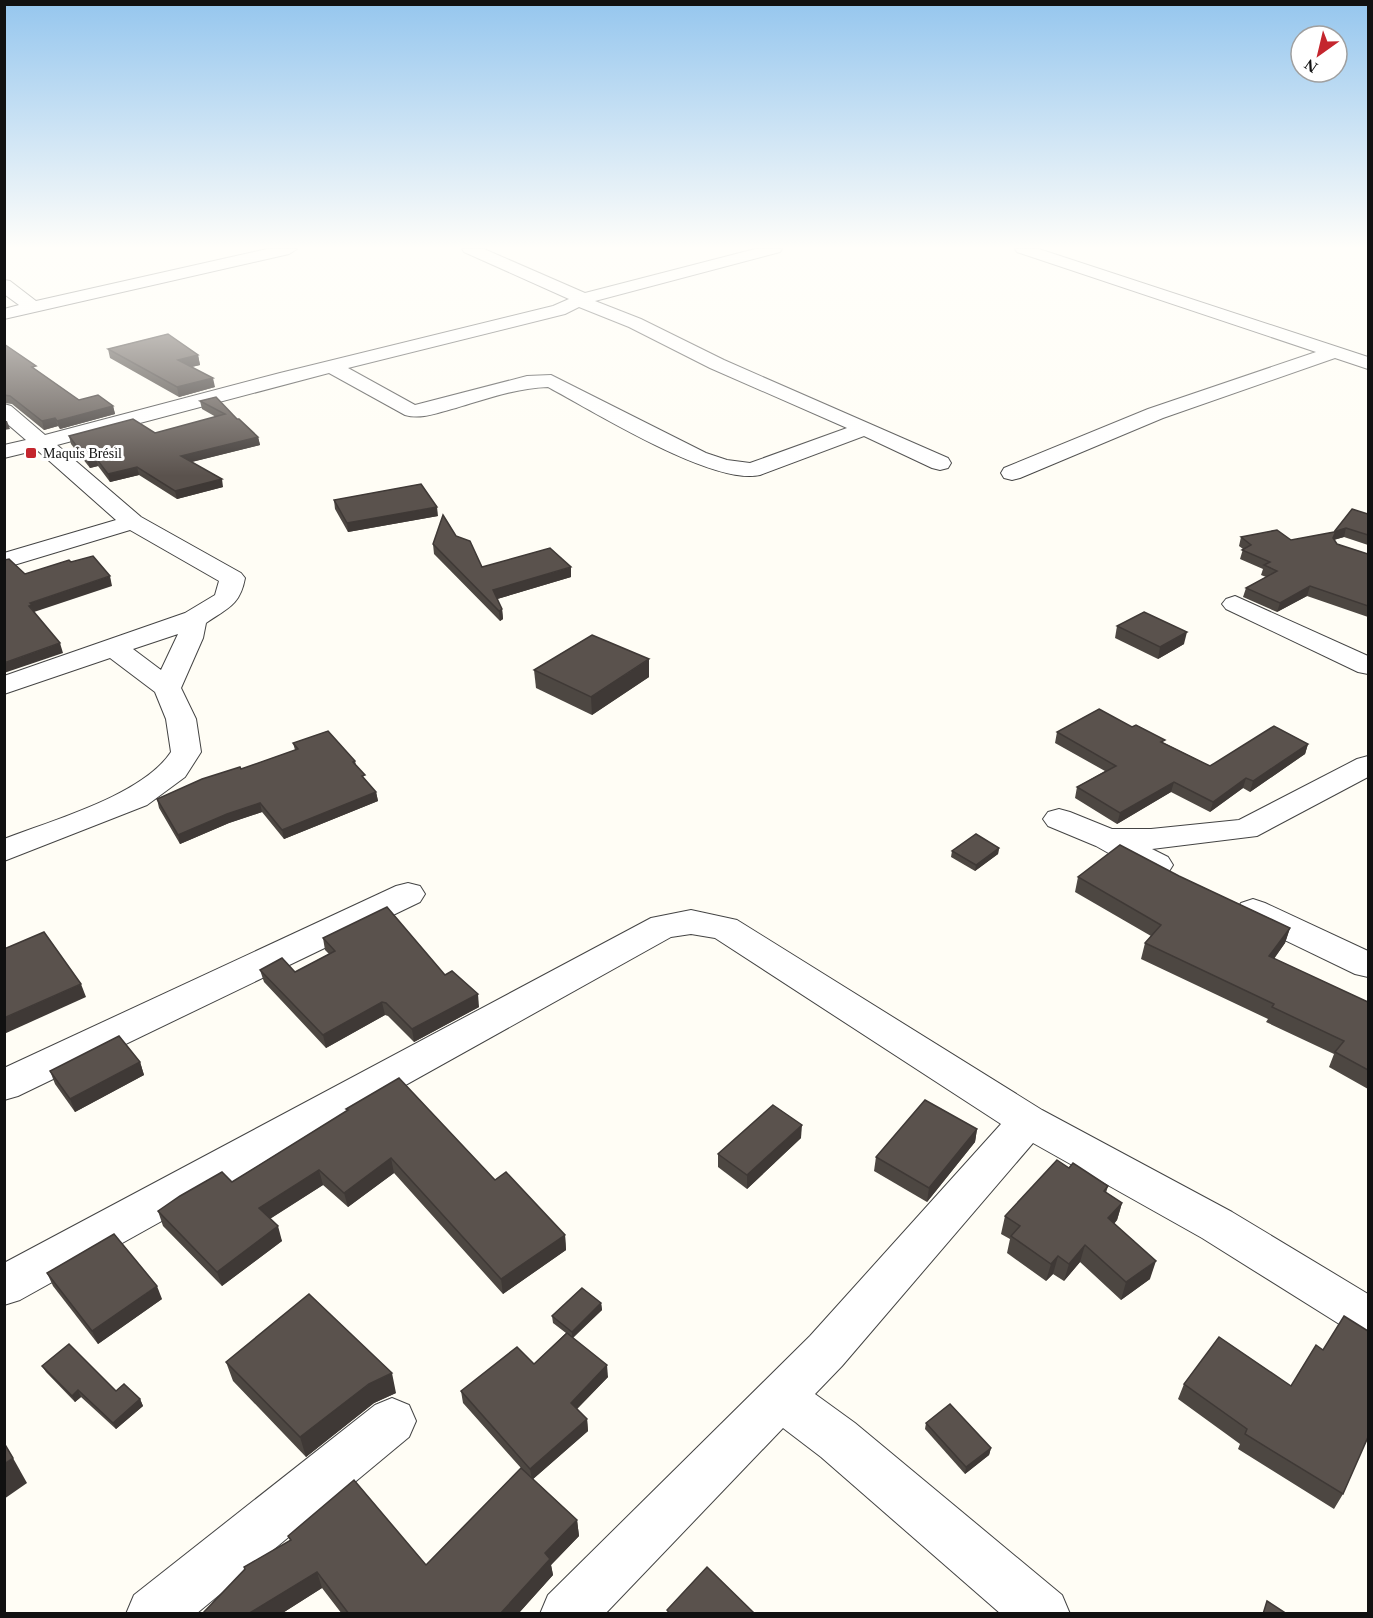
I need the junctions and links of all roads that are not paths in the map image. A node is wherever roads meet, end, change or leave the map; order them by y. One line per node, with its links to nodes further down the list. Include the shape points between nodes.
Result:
1 (500, 325): 6 (street)
2 (638, 325): 8 (street)
3 (1251, 325): 4 (street)
4 (1334, 352): 5 (street); 12 (street, via 1205,395)
5 (1368, 363)
6 (331, 366): 8 (street, via 412,411 527,382 551,381 698,458 752,470); 9 (street)
7 (4, 410): 9 (street)
8 (865, 429): 11 (street)
9 (40, 443): 10 (street); 13 (street)
10 (4, 452)
11 (940, 463)
12 (1012, 472)
13 (133, 522): 14 (street); 16 (street, via 232,578 229,595)
14 (4, 561)
15 (1235, 604): 18 (street)
16 (194, 619): 17 (street); 20 (street)
17 (113, 647): 19 (street); 20 (street)
18 (1368, 666)
19 (4, 686)
20 (167, 688): 24 (street, via 181,719 186,752 174,771 136,798)
21 (1368, 765): 23 (street, via 1246,829 1151,839)
22 (1059, 819): 23 (street)
23 (1107, 839): 25 (street)
24 (4, 851)
25 (1188, 881)
26 (408, 894): 29 (street)
27 (1229, 900): 28 (street)
28 (1368, 965)
29 (4, 1085)
30 (1028, 1121): 31 (street, via 725,928 691,922 663,926); 32 (street, via 1217,1225); 33 (street, via 893,1277)
31 (4, 1286)
32 (1368, 1318)
33 (781, 1397): 36 (street); 37 (street, via 838,1440)
34 (392, 1420): 35 (street)
35 (153, 1614)
36 (567, 1614)
37 (1043, 1614)

